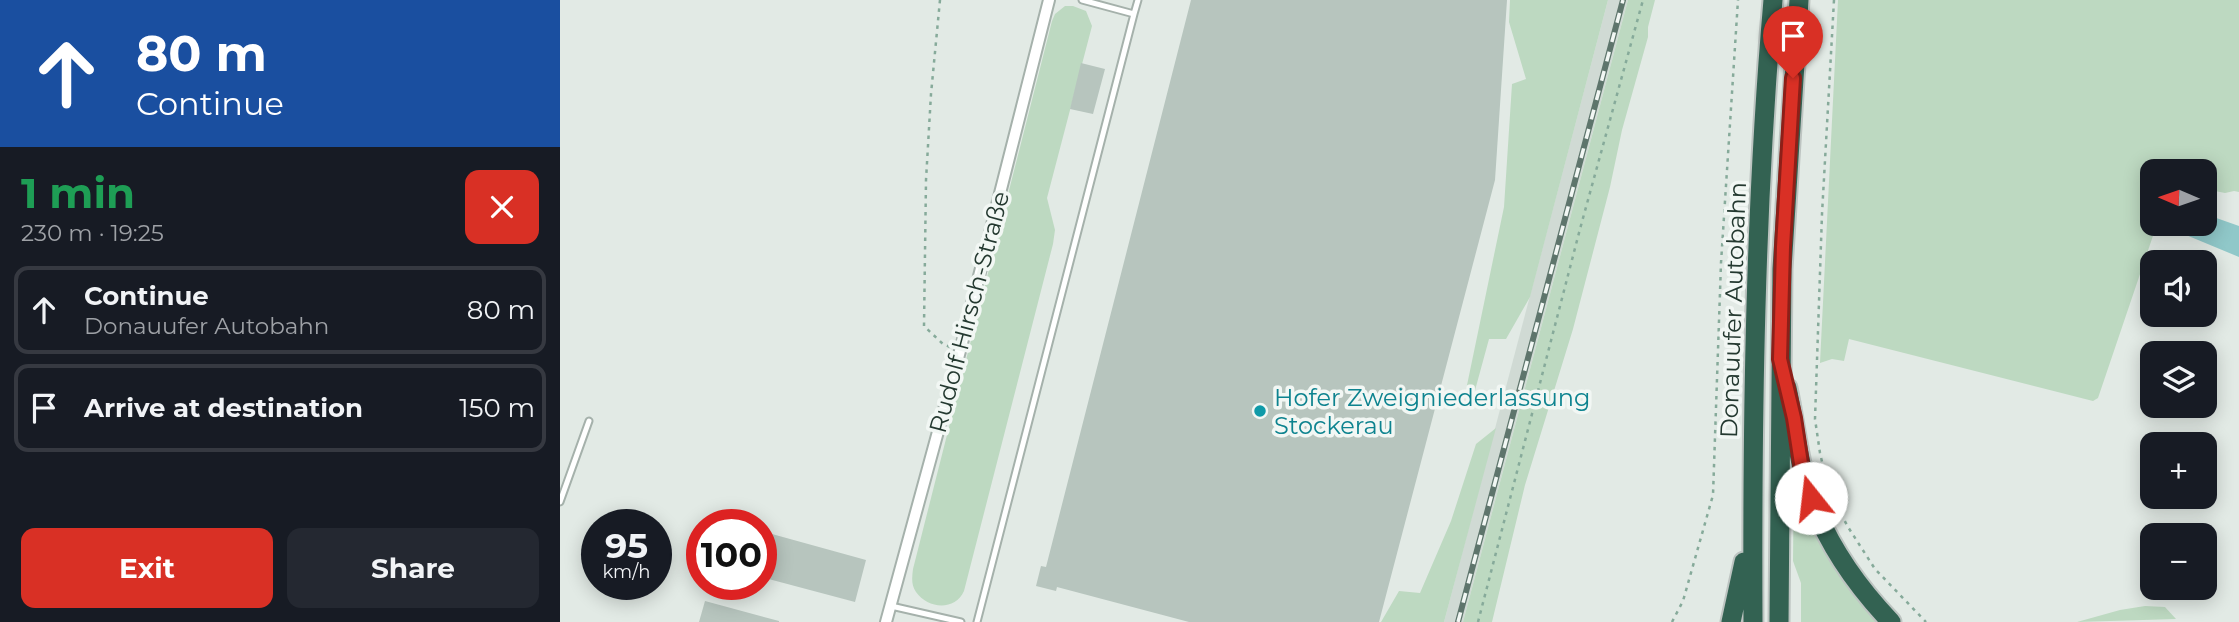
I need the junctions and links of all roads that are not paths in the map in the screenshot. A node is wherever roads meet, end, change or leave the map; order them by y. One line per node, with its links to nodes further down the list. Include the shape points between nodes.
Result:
1 (1049, 0): 11 (street, Rudolf Hirsch-Straße)
2 (1082, 0): 6 (lane)
3 (1138, 0): 6 (lane)
4 (1773, 0): 10 (highway, Donauufer Autobahn, via 1757,245)
5 (1799, 0): 7 (highway, Donauufer Autobahn)
6 (1134, 14): 14 (lane)
7 (1780, 359): 17 (highway, Donauufer Autobahn); 18 (highway, via 1811,498 1836,552)
8 (589, 421): 9 (lane)
9 (560, 502)
10 (1753, 519): 15 (highway); 16 (highway, Donauufer Autobahn)
11 (891, 606): 12 (street, Rudolf Hirsch-Straße); 13 (lane)
12 (886, 622)
13 (961, 622)
14 (977, 622)
15 (1731, 622)
16 (1753, 622)
17 (1779, 622)
18 (1891, 622)

